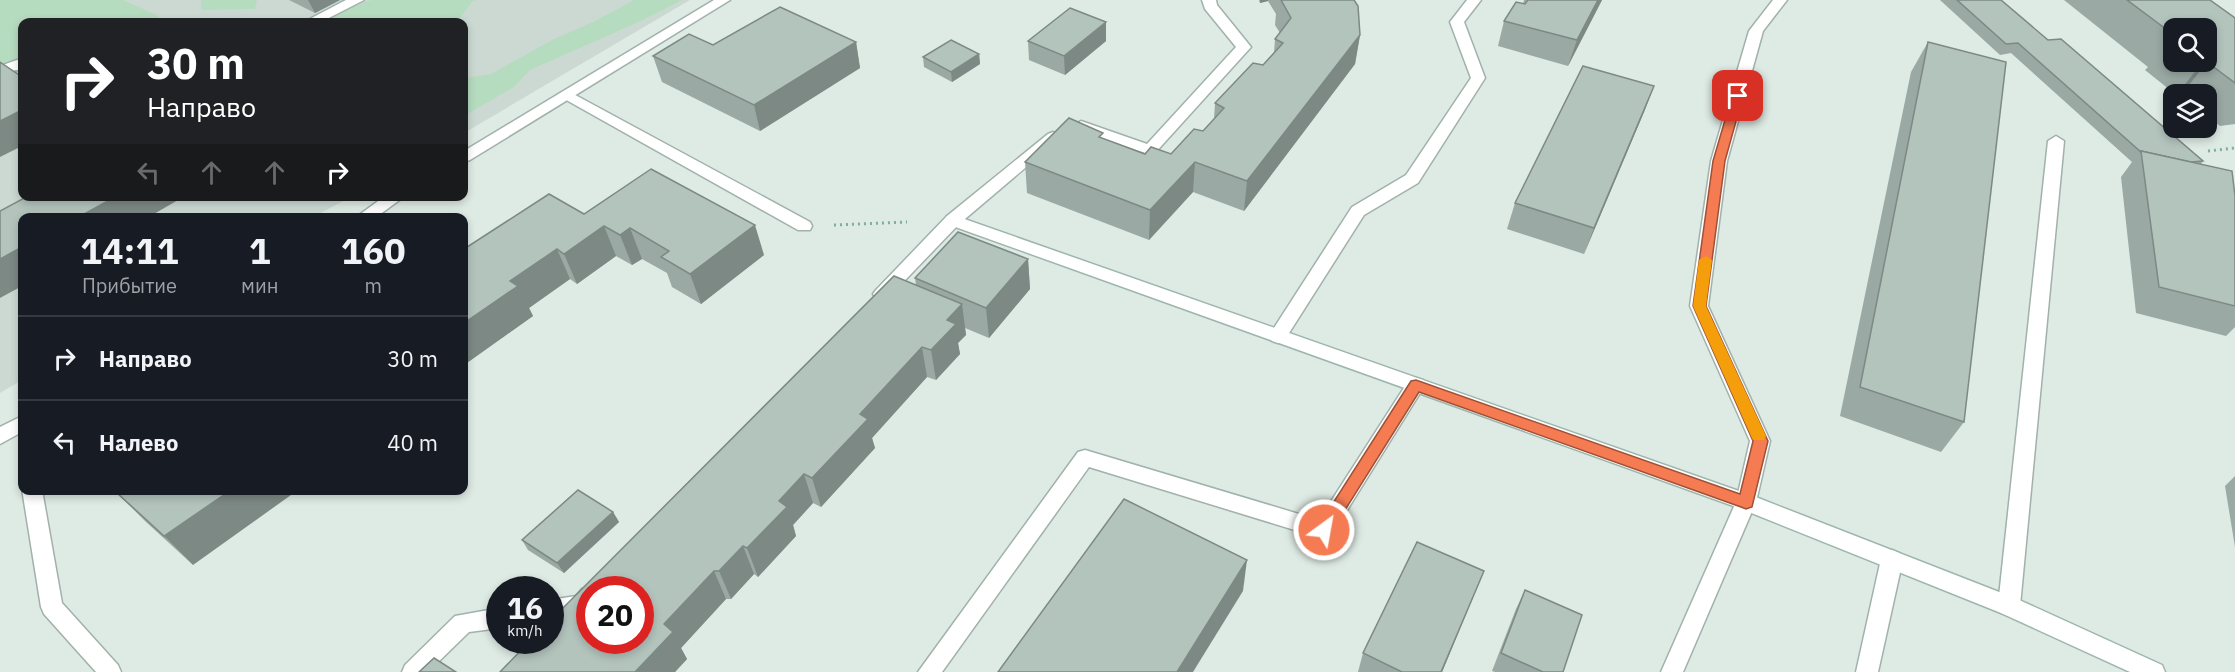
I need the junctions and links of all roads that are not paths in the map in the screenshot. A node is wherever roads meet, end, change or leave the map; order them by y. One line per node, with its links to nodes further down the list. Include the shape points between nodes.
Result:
1 (357, 0): 6 (street)
2 (723, 0): 9 (street)
3 (1209, 0): 14 (street, via 1244,47 1150,150 1071,123)
4 (1474, 0): 17 (street, via 1457,22 1478,78 1412,179 1358,211)
5 (1780, 0): 22 (street, via 1756,31 1719,161 1699,306 1760,441)
6 (320, 18)
7 (18, 65): 8 (street)
8 (0, 71)
9 (566, 94): 11 (street); 15 (street)
10 (2056, 141): 24 (street)
11 (468, 155)
12 (389, 201): 13 (street)
13 (371, 213)
14 (953, 220): 16 (street); 17 (street)
15 (804, 226)
16 (870, 306)
17 (1278, 336): 18 (street)
18 (1416, 385): 22 (street); 29 (street, via 1324,530 1085,458)
19 (18, 428): 20 (street)
20 (0, 436)
21 (33, 495): 27 (street, via 52,607)
22 (1746, 502): 23 (street); 30 (street)
23 (1892, 559): 24 (street); 31 (street)
24 (2009, 606): 26 (street)
25 (486, 620): 28 (street, via 463,623)
26 (2120, 665): 32 (street)
27 (110, 672)
28 (412, 672)
29 (929, 672)
30 (1672, 672)
31 (1867, 672)
32 (2154, 672)

